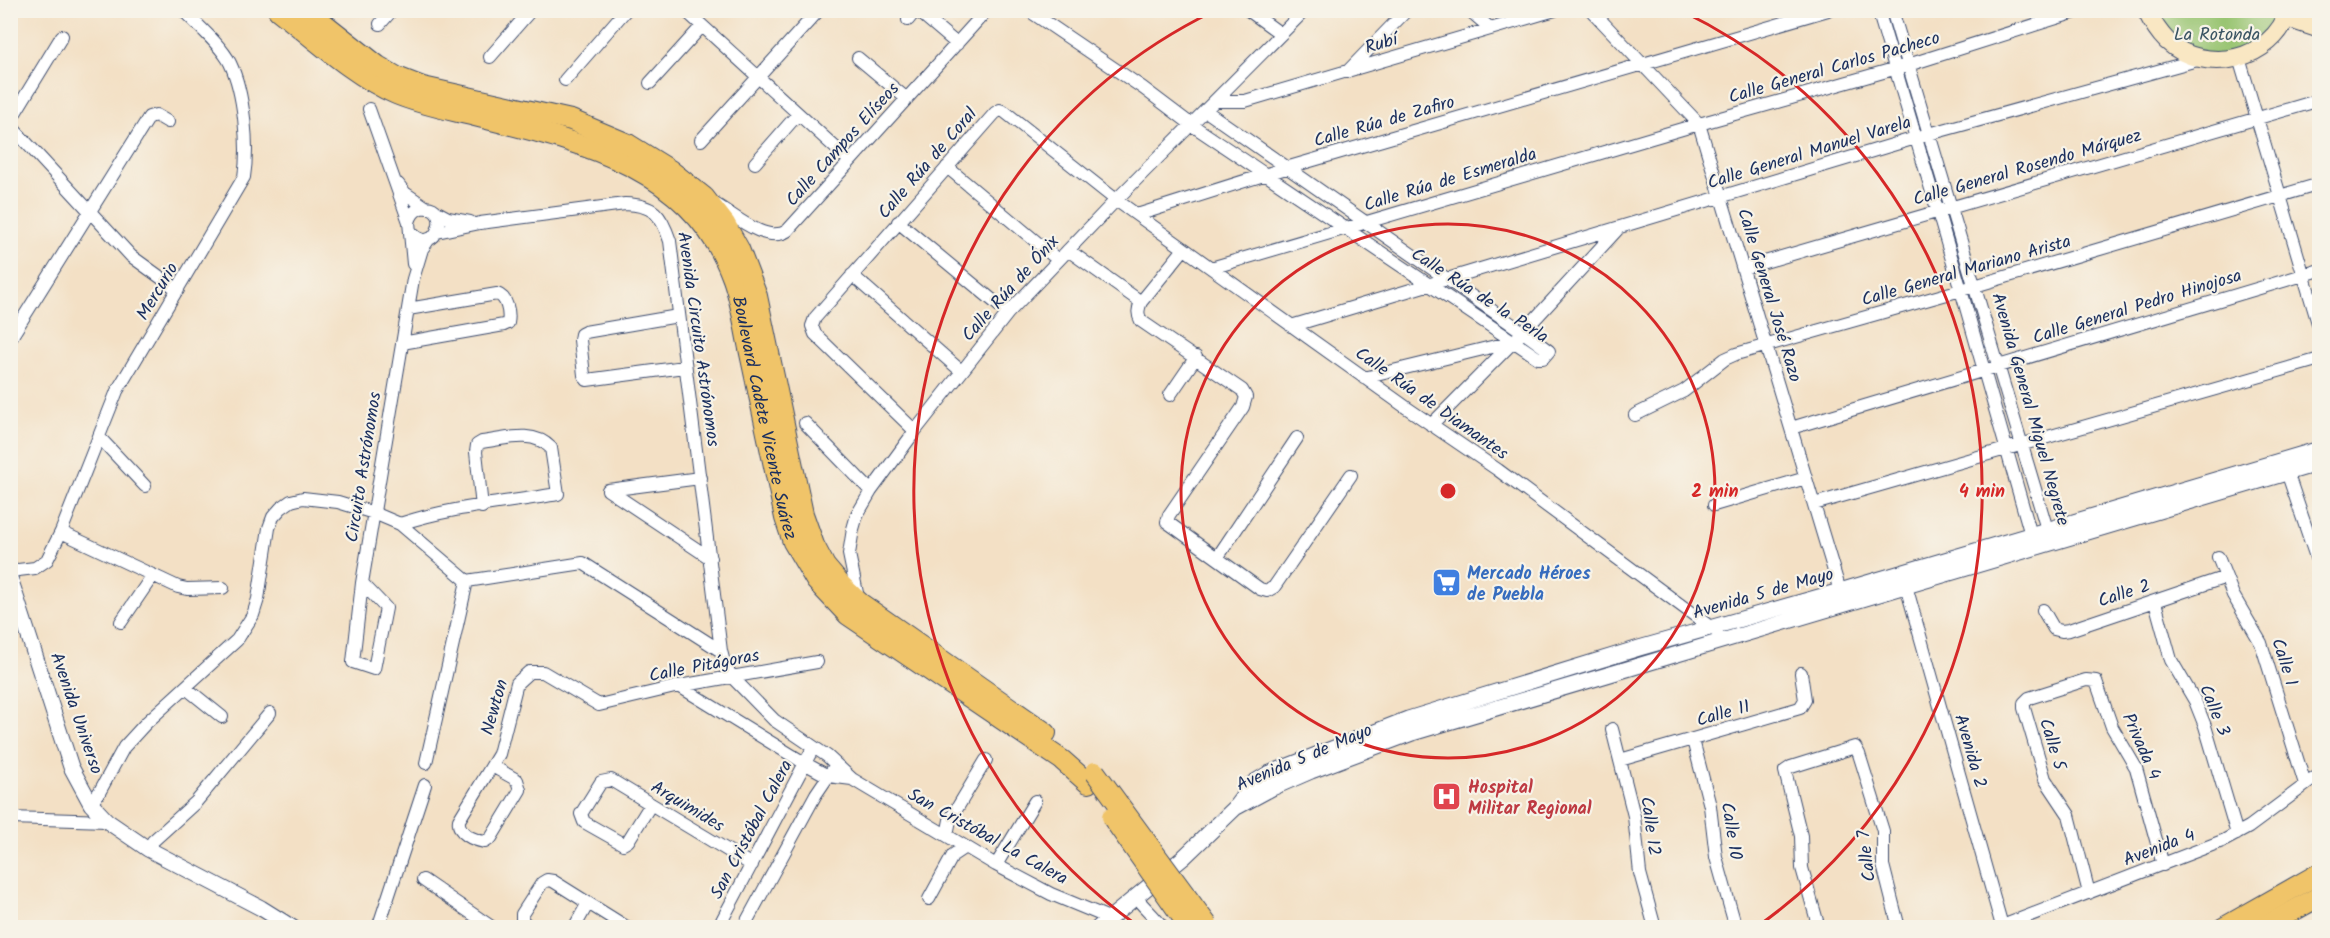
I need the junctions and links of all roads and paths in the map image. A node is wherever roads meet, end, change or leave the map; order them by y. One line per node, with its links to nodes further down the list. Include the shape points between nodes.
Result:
1 (183, 10): 93 (street, Mercurio, via 230,63 244,112 246,167 240,186)
2 (278, 10): 182 (main road, Boulevard Cadete Vicente Suárez, via 371,81 395,94 599,150 650,177 687,205 708,230 734,280 785,518 793,542 816,581 848,615)
3 (307, 10): 66 (main road, Boulevard Cadete Vicente Suárez, via 397,77 423,87 571,120 628,144)
4 (392, 10): 26 (street)
5 (531, 10): 33 (street)
6 (626, 10): 42 (street)
7 (819, 10): 41 (street)
8 (987, 10): 32 (street, Calle Campos Elíseos)
9 (1028, 10): 54 (street, Calle Rúa de la Perla)
10 (1248, 10): 30 (street)
11 (1305, 10): 30 (street, Calle Rúa de Ónix)
12 (1407, 10): 40 (street)
13 (1469, 10): 28 (street)
14 (1555, 10): 28 (street, Rubí)
15 (1591, 10): 37 (street, Calle General José Razo)
16 (1828, 10): 37 (street, Calle Rúa de Zafiro)
17 (1878, 10): 39 (street, Avenida General Miguel Negrete)
18 (1892, 10): 38 (street, Avenida General Miguel Negrete)
19 (2082, 10): 38 (street, Calle General Carlos Pacheco)
20 (2146, 10): 36 (main road, via 2168,42)
21 (2311, 10): 25 (main road)
22 (691, 12): 27 (street)
23 (914, 14): 32 (street)
24 (2288, 14): 29 (main road); 35 (main road, via 2267,43)
25 (2319, 14)
26 (380, 24)
27 (702, 26): 41 (street); 43 (street)
28 (1490, 28): 40 (street, Rubí)
29 (2319, 29)
30 (1281, 34): 46 (street, Calle Rúa de Ónix)
31 (62, 36): 52 (street)
32 (957, 44): 44 (street, Calle Campos Elíseos)
33 (490, 57)
34 (858, 58): 44 (street)
35 (2239, 58): 36 (main road); 50 (street)
36 (2201, 59): 55 (street, Calle General Manuel Varela)
37 (1642, 65): 53 (street, Calle General José Razo); 61 (street, Calle Rúa de Zafiro)
38 (1908, 65): 39 (street, Calle General Carlos Pacheco); 55 (street, Avenida General Miguel Negrete)
39 (1895, 69): 53 (street, Calle General Carlos Pacheco); 56 (street, Avenida General Miguel Negrete)
40 (1347, 72): 46 (street, Rubí, via 1245,101)
41 (758, 77): 49 (street); 57 (street)
42 (565, 80)
43 (650, 83)
44 (907, 99): 58 (street, Calle Campos Elíseos)
45 (2319, 100): 50 (street, Calle General Rosendo Márquez)
46 (1217, 101): 48 (street, Calle Rúa de Ónix)
47 (369, 109): 63 (street, Circuito Astrónomos)
48 (1206, 111): 54 (street, Calle Rúa de Ónix); 61 (street, Calle Rúa de la Perla)
49 (798, 114): 58 (street); 59 (street)
50 (2257, 119): 65 (street); 69 (street, Calle General Rosendo Márquez)
51 (168, 122): 72 (street, via 156,115 149,117)
52 (10, 123): 72 (street)
53 (1699, 124): 67 (street, Calle General José Razo); 75 (street, Calle Rúa de Esmeralda)
54 (1192, 125): 62 (street, Calle Rúa de la Perla); 68 (street, Calle Rúa de Ónix)
55 (1929, 134): 56 (street, Calle General Manuel Varela); 69 (street, Avenida General Miguel Negrete)
56 (1916, 139): 67 (street, Calle General Manuel Varela); 71 (street, Avenida General Miguel Negrete)
57 (701, 140)
58 (850, 161): 66 (street, Calle Campos Elíseos, via 782,234 764,234)
59 (755, 163)
60 (947, 167): 68 (street, Calle Rúa de Coral, via 1000,111); 74 (street, Calle Rúa de Coral); 83 (street)
61 (1286, 168): 62 (street, Calle Rúa de Zafiro); 75 (street, Calle Rúa de la Perla)
62 (1266, 174): 73 (street, Calle Rúa de Zafiro); 78 (street, Calle Rúa de la Perla)
63 (394, 178): 70 (street, Circuito Astrónomos, via 405,193); 77 (street, Circuito Astrónomos)
64 (2319, 184): 65 (street, Calle General Mariano Arista)
65 (2280, 196): 87 (street); 92 (street, Calle General Mariano Arista)
66 (704, 197): 154 (main road, Boulevard Cadete Vicente Suárez, via 739,249 757,296 802,514 825,566)
67 (1722, 198): 79 (street, Calle General Manuel Varela); 85 (street, Calle General José Razo)
68 (1116, 200): 73 (street, Calle Rúa de Diamantes); 82 (street, Calle Rúa de Ónix)
69 (1952, 207): 71 (street, Calle General Rosendo Márquez); 92 (street, Avenida General Miguel Negrete)
70 (431, 210): 76 (street, Avenida Circuito Astrónomos); 77 (street, via 413,213); 80 (street, via 440,222)
71 (1938, 211): 85 (street, Calle General Rosendo Márquez); 94 (street, Avenida General Miguel Negrete)
72 (90, 212): 93 (street, via 131,256); 102 (street)
73 (1137, 215): 81 (street, Calle Rúa de Diamantes)
74 (898, 222): 88 (street, Calle Rúa de Coral); 97 (street)
75 (1365, 222): 78 (street, Calle Rúa de Esmeralda); 89 (street, Calle Rúa de la Perla)
76 (480, 223): 80 (street, Avenida Circuito Astrónomos); 98 (street, Avenida Circuito Astrónomos, via 626,204 649,208 658,214 669,241)
77 (410, 227): 80 (street, via 419,238); 90 (street, Circuito Astrónomos)
78 (1348, 229): 84 (street, Calle Rúa de Esmeralda); 91 (street, Calle Rúa de la Perla)
79 (1618, 229): 89 (street, Calle General Manuel Varela); 101 (street)
80 (433, 235): 90 (street, Circuito Astrónomos, via 422,249)
81 (1184, 249): 84 (street, Calle Rúa de Diamantes); 95 (street)
82 (1068, 250): 83 (street, Calle Rúa de Ónix); 95 (street)
83 (1058, 260): 97 (street, Calle Rúa de Ónix)
84 (1211, 268): 99 (street, Calle Rúa de Diamantes)
85 (1744, 268): 105 (street, Calle General José Razo)
86 (2319, 270): 87 (street, Calle General Pedro Hinojosa)
87 (2303, 274): 100 (street); 109 (street, Calle General Pedro Hinojosa)
88 (852, 275): 110 (street); 118 (street, Calle Rúa de Coral, via 815,318 814,334)
89 (1445, 278): 91 (street, Calle General Manuel Varela); 101 (street, Calle Rúa de la Perla)
90 (413, 279): 96 (street, Circuito Astrónomos)
91 (1428, 283): 99 (street, Calle General Manuel Varela); 103 (street, Calle Rúa de la Perla)
92 (1976, 286): 94 (street, Calle General Mariano Arista); 109 (street, Avenida General Miguel Negrete)
93 (178, 290): 119 (street, Mercurio, via 117,392)
94 (1962, 290): 105 (street, Calle General Mariano Arista); 111 (street, Avenida General Miguel Negrete)
95 (1141, 302): 106 (street, via 1141,321)
96 (408, 309): 104 (street, Circuito Astrónomos); 104 (street, via 497,294 504,299 509,317 504,325)
97 (1008, 313): 110 (street, Calle Rúa de Ónix)
98 (678, 316): 108 (street, Avenida Circuito Astrónomos); 108 (street, via 581,334 584,375 591,380)
99 (1291, 326): 112 (street, Calle Rúa de Diamantes)
100 (2319, 330)
101 (1523, 332): 103 (street); 103 (street, Calle Rúa de la Perla, via 1549,351 1545,356 1538,358)
102 (10, 339)
103 (1513, 341): 112 (street); 116 (street)
104 (402, 343): 134 (street, Circuito Astrónomos)
105 (1767, 345): 114 (street, Calle General Mariano Arista, via 1725,359 1684,391); 117 (street, Calle General José Razo)
106 (1196, 357): 113 (street); 141 (street, via 1246,397 1244,406 1167,522)
107 (2319, 359): 121 (street)
108 (684, 367): 127 (street, Avenida Circuito Astrónomos)
109 (1999, 367): 111 (street, Calle General Pedro Hinojosa); 121 (street, Avenida General Miguel Negrete)
110 (961, 371): 118 (street, Calle Rúa de Ónix)
111 (1985, 371): 117 (street, Calle General Pedro Hinojosa); 122 (street, Avenida General Miguel Negrete)
112 (1364, 378): 116 (street, Calle Rúa de Diamantes)
113 (1170, 395)
114 (1635, 415)
115 (805, 423): 130 (street)
116 (1431, 425): 158 (street, Calle Rúa de Diamantes)
117 (1791, 428): 128 (street, Calle General José Razo)
118 (915, 431): 130 (street, Calle Rúa de Ónix)
119 (99, 437): 129 (street); 136 (street, Mercurio)
120 (1298, 438): 141 (street)
121 (2022, 444): 122 (street); 137 (street, Avenida General Miguel Negrete)
122 (2007, 449): 131 (street); 138 (street, Avenida General Miguel Negrete)
123 (2319, 449): 125 (street, Avenida 5 de Mayo)
124 (2319, 464): 125 (street, Avenida 5 de Mayo)
125 (2285, 466): 137 (street, Avenida 5 de Mayo); 143 (street)
126 (1351, 475): 141 (street, via 1274,587 1260,589)
127 (700, 478): 140 (street, Avenida Circuito Astrónomos); 140 (street, via 608,490)
128 (1806, 478): 131 (street, Calle General José Razo); 132 (street)
129 (145, 486)
130 (871, 491): 154 (street, Calle Rúa de Ónix, via 857,515 850,547 853,581)
131 (1814, 504): 152 (street, Calle General José Razo)
132 (1714, 505)
133 (482, 507): 133 (street, via 558,494 553,454 547,444 524,436 477,445); 135 (street)
134 (374, 513): 135 (street); 149 (street, Circuito Astrónomos); 166 (street, via 303,498 281,508 269,528 258,599 246,628)
135 (400, 524): 148 (street)
136 (61, 532): 144 (street, Mercurio, via 42,566); 145 (street)
137 (2049, 536): 138 (street, Avenida 5 de Mayo)
138 (2033, 541): 142 (street, Avenida 5 de Mayo)
139 (2218, 557): 146 (street, Calle 1)
140 (710, 558): 160 (street, Avenida Circuito Astrónomos)
141 (1216, 558)
142 (1951, 564): 150 (street, Avenida 5 de Mayo); 152 (street, Avenida 5 de Mayo)
143 (2319, 568)
144 (10, 571)
145 (153, 575): 151 (street, via 187,589); 157 (street)
146 (2226, 577): 153 (street, Calle 2); 184 (street, Calle 1, via 2261,643)
147 (10, 578): 187 (street, Avenida Universo, via 71,767)
148 (467, 581): 160 (street, via 583,563); 176 (street)
149 (362, 583): 149 (street, Circuito Astrónomos, via 353,662 374,669 386,613 383,604)
150 (1906, 586): 156 (street, Avenida 5 de Mayo); 221 (street, Avenida 2)
151 (223, 588)
152 (1840, 591): 156 (street, Avenida 5 de Mayo)
153 (2155, 602): 155 (street, Calle 2, via 2061,632 2054,629); 191 (street, Calle 3, via 2171,660 2205,726)
154 (860, 603): 182 (main road, Boulevard Cadete Vicente Suárez, via 1068,749)
155 (2043, 610)
156 (1779, 616): 158 (street, Avenida 5 de Mayo); 159 (street, Avenida 5 de Mayo)
157 (121, 622)
158 (1712, 627): 159 (street, Calle Rúa de Diamantes); 172 (street, Avenida 5 de Mayo, via 1408,719)
159 (1724, 640): 172 (street, Avenida 5 de Mayo, via 1412,733)
160 (721, 651): 163 (street, Avenida Circuito Astrónomos)
161 (817, 662): 163 (street, Calle Pitágoras)
162 (1801, 674): 171 (street, Calle 11, via 1805,700 1800,708)
163 (733, 678): 165 (street, Calle Pitágoras); 173 (street, Avenida Circuito Astrónomos, via 774,720)
164 (2091, 680): 197 (street, Privada 4, via 2099,685 2112,727 2136,768); 200 (street, Calle 5, via 2024,703 2044,779 2069,815)
165 (679, 686): 167 (street, Calle Pitágoras); 178 (street)
166 (186, 687): 169 (street); 187 (street, via 124,747)
167 (599, 705): 179 (street, Newton, via 543,672 529,672 517,683 499,754)
168 (270, 712): 194 (street, via 196,802)
169 (222, 717)
170 (1612, 729): 175 (street, Calle 12)
171 (1693, 741): 175 (street, Calle 11); 218 (street, Calle 10, via 1710,806 1716,857)
172 (1352, 747): 203 (street, Avenida 5 de Mayo, via 1235,808)
173 (813, 748): 177 (street, Avenida Circuito Astrónomos); 178 (street, San Cristóbal Calera)
174 (986, 760): 192 (street, via 950,820)
175 (1620, 760): 217 (street, Calle 12)
176 (426, 763)
177 (837, 764): 181 (street); 183 (street, San Cristóbal La Calera)
178 (806, 765): 181 (street); 195 (street, San Cristóbal Calera)
179 (492, 766): 179 (street, Newton, via 459,820 461,831 477,841 491,838 520,790 517,780)
180 (2319, 774): 184 (street, Avenida 4)
181 (828, 776): 183 (street, San Cristóbal La Calera); 213 (street)
182 (1091, 777): 216 (main road, Boulevard Cadete Vicente Suárez, bridge)
183 (852, 779): 192 (street, San Cristóbal La Calera)
184 (2305, 784): 191 (street, Avenida 4)
185 (425, 785): 207 (street)
186 (1035, 801): 196 (street)
187 (91, 804): 190 (street, Avenida Universo)
188 (651, 804): 188 (street, Arquimides, via 623,844 581,818 605,780); 195 (street, Arquimides)
189 (10, 818): 190 (street)
190 (107, 821): 194 (street, Avenida Universo)
191 (2237, 834): 197 (street, Avenida 4)
192 (947, 835): 193 (street, San Cristóbal La Calera)
193 (965, 847): 196 (street, San Cristóbal La Calera); 202 (street, via 953,855)
194 (148, 849): 206 (street, Avenida Universo)
195 (752, 865): 212 (street, San Cristóbal Calera)
196 (996, 865): 205 (street, San Cristóbal La Calera)
197 (2163, 865): 200 (street, Avenida 4)
198 (2319, 873): 222 (main road)
199 (423, 880): 208 (street)
200 (2089, 893): 221 (street, Avenida 4)
201 (2319, 896): 223 (main road)
202 (929, 899)
203 (1139, 901): 205 (street, Avenida 5 de Mayo); 214 (street); 215 (street)
204 (588, 903): 209 (street, via 547,880 522,914 522,920); 210 (street); 211 (street)
205 (1103, 923)
206 (293, 927)
207 (378, 927)
208 (493, 927)
209 (530, 927)
210 (574, 927)
211 (628, 927)
212 (718, 927)
213 (743, 927)
214 (1153, 927)
215 (1163, 927)
216 (1202, 927)
217 (1654, 927)
218 (1736, 927)
219 (1819, 927): 220 (street, Calle 7, via 1802,868 1801,836 1785,771 1855,747 1884,831 1883,865)
220 (1899, 927)
221 (2000, 927)
222 (2223, 927)
223 (2262, 927)

